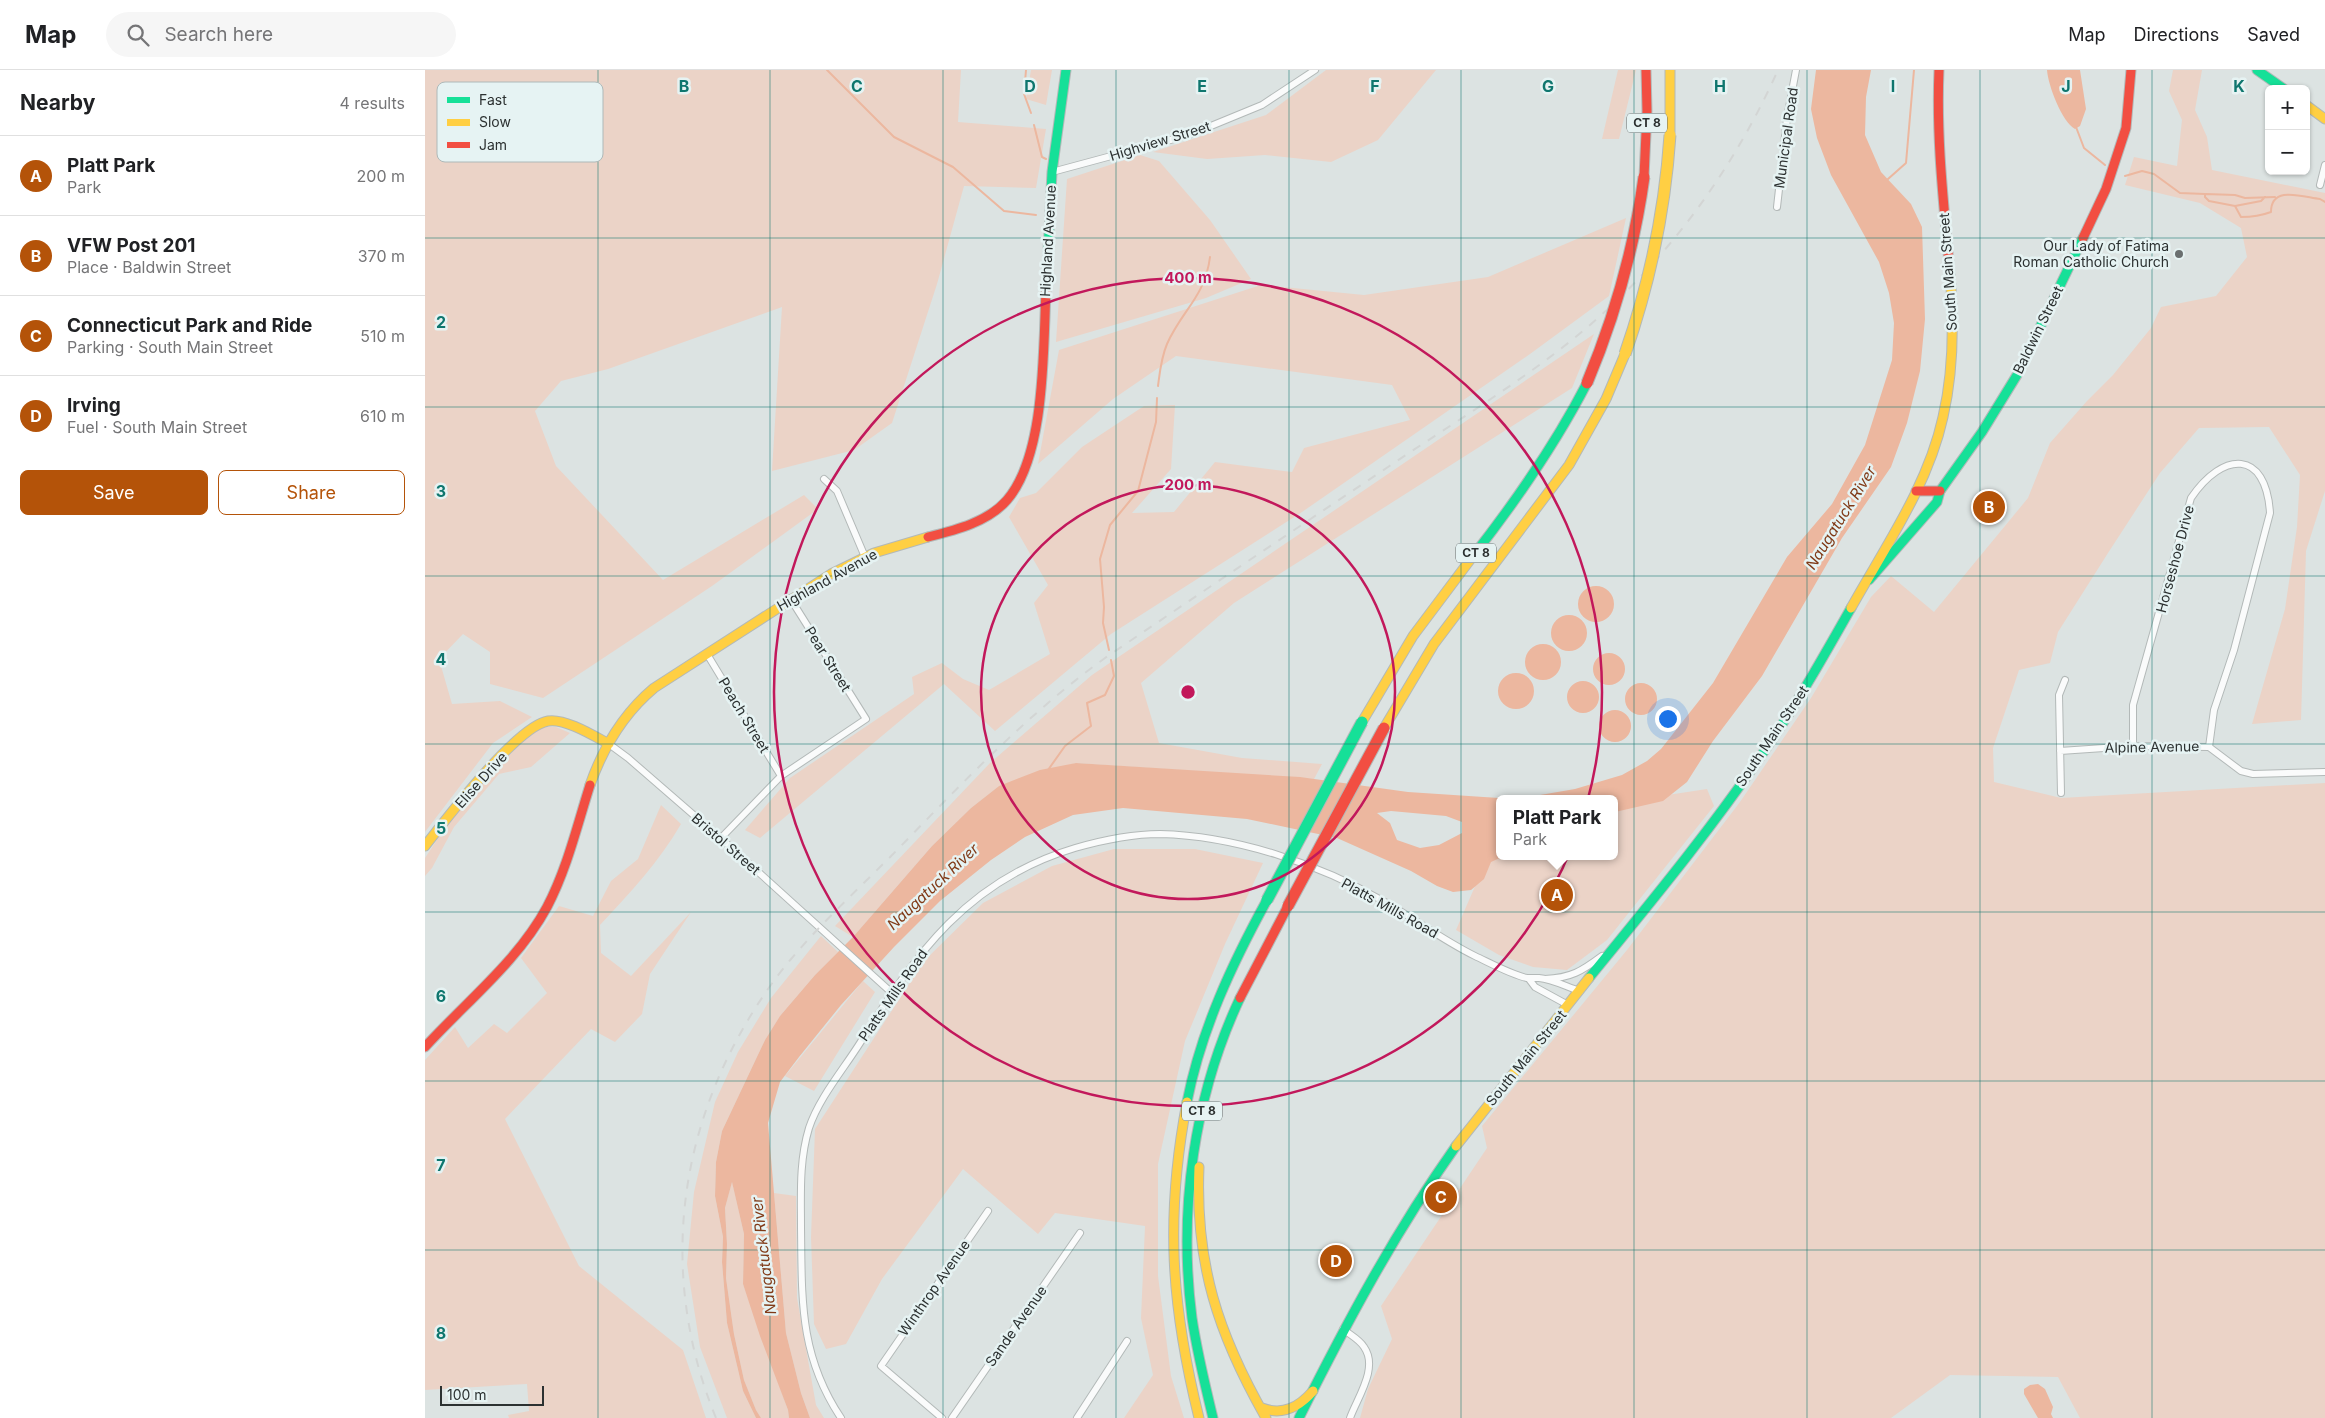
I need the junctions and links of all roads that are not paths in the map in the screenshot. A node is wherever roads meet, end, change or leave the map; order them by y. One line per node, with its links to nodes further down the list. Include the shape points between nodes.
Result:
1 (1066, 70): 13 (main road, Highland Avenue)
2 (1315, 70): 13 (street, Highview Street, via 1262,105 1189,135)
3 (1645, 70): 45 (main road, CT 8, bridge, via 1644,176 1637,227 1626,275 1587,382 1536,474 1417,632 1389,675 1235,961 1215,1008 1185,1105 1177,1156 1171,1232)
4 (1669, 70): 40 (main road, CT 8, bridge, via 1670,135 1654,258 1642,306 1606,399 1569,465 1434,644 1383,728 1250,977)
5 (1796, 70): 15 (street, Municipal Road)
6 (1939, 70): 17 (main road, South Main Street, via 1937,136 1951,278 1952,353 1943,417 1929,463)
7 (2131, 70): 18 (main road, Baldwin Street, via 2126,128 2106,189 2017,375)
8 (2257, 70): 9 (main road)
9 (2278, 85)
10 (2310, 108): 11 (main road)
11 (2325, 118)
12 (2325, 165): 14 (street)
13 (1052, 172): 19 (main road, Highland Avenue, via 1039,396 1031,447 1018,484 999,506 974,524 917,538)
14 (2320, 185)
15 (1777, 207)
16 (825, 480): 19 (street, via 837,491)
17 (1916, 491): 18 (main road); 20 (main road, South Main Street)
18 (1940, 491): 20 (main road, Baldwin Street, via 1935,504)
19 (865, 557): 21 (main road, Highland Avenue)
20 (1865, 583): 34 (main road, South Main Street, via 1756,764)
21 (790, 598): 22 (main road, Highland Avenue); 30 (street, Pear Street, via 866,719)
22 (707, 654): 25 (main road, Highland Avenue, via 656,684 633,707); 30 (street, Peach Street)
23 (2065, 680): 28 (street, via 2059,695)
24 (545, 721): 25 (main road, Bristol Street, via 562,723); 33 (main road, Elise Drive, via 522,736 491,768)
25 (609, 744): 32 (street, Bristol Street); 41 (main road, Highland Avenue, via 594,773 563,869 547,907 517,950)
26 (2133, 746): 27 (street, Alpine Avenue); 27 (street, Horseshoe Drive, via 2133,705 2191,498 2202,481 2223,466 2249,465 2265,483 2270,513 2215,710); 28 (street, Alpine Avenue)
27 (2209, 747): 29 (street, Alpine Avenue, via 2241,771 2253,774)
28 (2060, 751): 31 (street)
29 (2325, 772)
30 (781, 776): 32 (street)
31 (2061, 793)
32 (720, 840): 38 (street, Bristol Street)
33 (425, 846)
34 (1610, 954): 35 (street, Platts Mills Road, via 1576,974); 37 (main road, South Main Street)
35 (1542, 978): 36 (street, Platts Mills Road); 37 (street, Platts Mills Road)
36 (1529, 979): 38 (street, Platts Mills Road, via 1473,954 1372,895 1321,872 1239,846 1158,834 1123,837 1079,847 1032,864 999,881 945,927); 39 (street, Platts Mills Road, via 1535,988)
37 (1580, 991): 39 (main road, South Main Street)
38 (892, 992): 49 (street, Platts Mills Road, via 818,1109 809,1128 802,1161 801,1283 804,1322 819,1378)
39 (1569, 1005): 44 (main road, South Main Street, via 1448,1158 1393,1241)
40 (1224, 1037): 48 (main road, via 1202,1144 1199,1222 1206,1275 1215,1309 1234,1359); 55 (main road, CT 8, via 1197,1133 1186,1233 1193,1332)
41 (425, 1046)
42 (987, 1211): 50 (street, Winthrop Avenue, via 881,1366)
43 (1080, 1233): 51 (street, Sande Avenue)
44 (1343, 1329): 47 (main road, South Main Street); 59 (street, via 1364,1346 1369,1358 1368,1372)
45 (1179, 1334): 53 (main road, via 1183,1379); 54 (main road, CT 8)
46 (1127, 1341): 52 (street)
47 (1313, 1391): 48 (main road, via 1298,1410 1280,1418 1265,1411); 57 (main road); 58 (main road)
48 (1253, 1396): 56 (main road)
49 (841, 1418)
50 (943, 1418)
51 (952, 1418)
52 (1077, 1418)
53 (1192, 1418)
54 (1199, 1418)
55 (1213, 1418)
56 (1266, 1418)
57 (1299, 1418)
58 (1305, 1418)
59 (1350, 1418)

